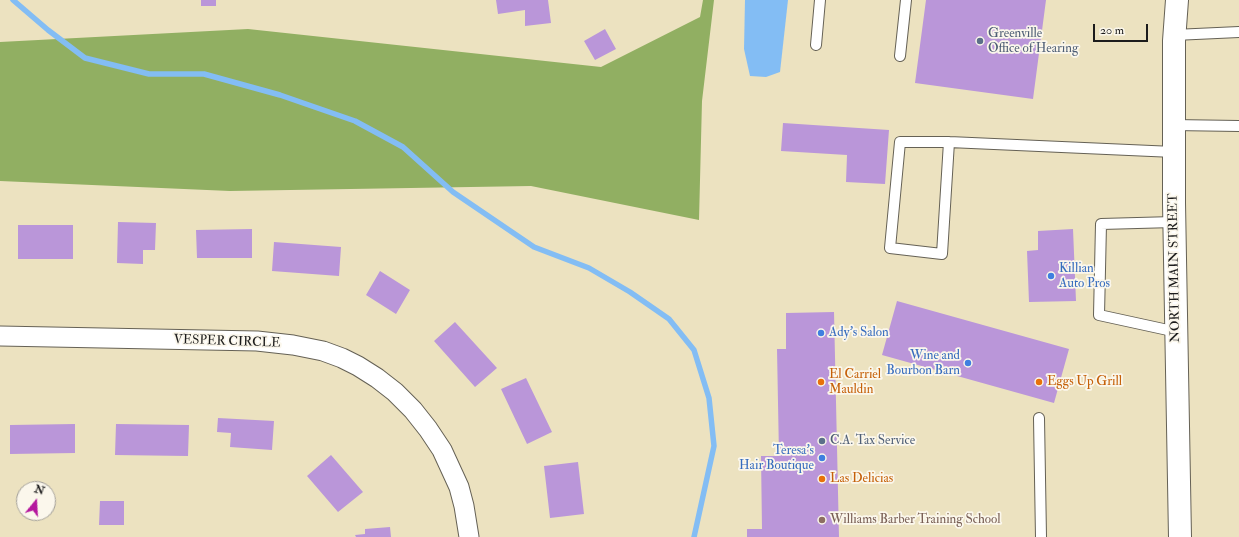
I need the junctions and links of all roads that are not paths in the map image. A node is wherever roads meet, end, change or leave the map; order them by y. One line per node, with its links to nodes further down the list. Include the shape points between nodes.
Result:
1 (820, 0): 6 (lane)
2 (906, 0): 7 (lane)
3 (1177, 0): 5 (main road, NORTH MAIN STREET)
4 (1239, 32): 5 (lane)
5 (1174, 35): 8 (main road, NORTH MAIN STREET)
6 (816, 45)
7 (900, 56)
8 (1174, 126): 9 (lane); 11 (main road, NORTH MAIN STREET)
9 (1239, 126)
10 (949, 142): 10 (lane, via 900,142 890,248 942,254); 11 (lane)
11 (1174, 152): 12 (main road, NORTH MAIN STREET)
12 (1174, 222): 13 (main road, NORTH MAIN STREET); 13 (lane, via 1101,224 1099,315)
13 (1177, 332): 18 (main road, NORTH MAIN STREET)
14 (0, 336): 16 (street, VESPER CIRCLE, via 257,341 293,345 342,358 377,378 395,392 428,429 442,450 459,487)
15 (1040, 418): 17 (lane)
16 (469, 537)
17 (1041, 537)
18 (1180, 537)

